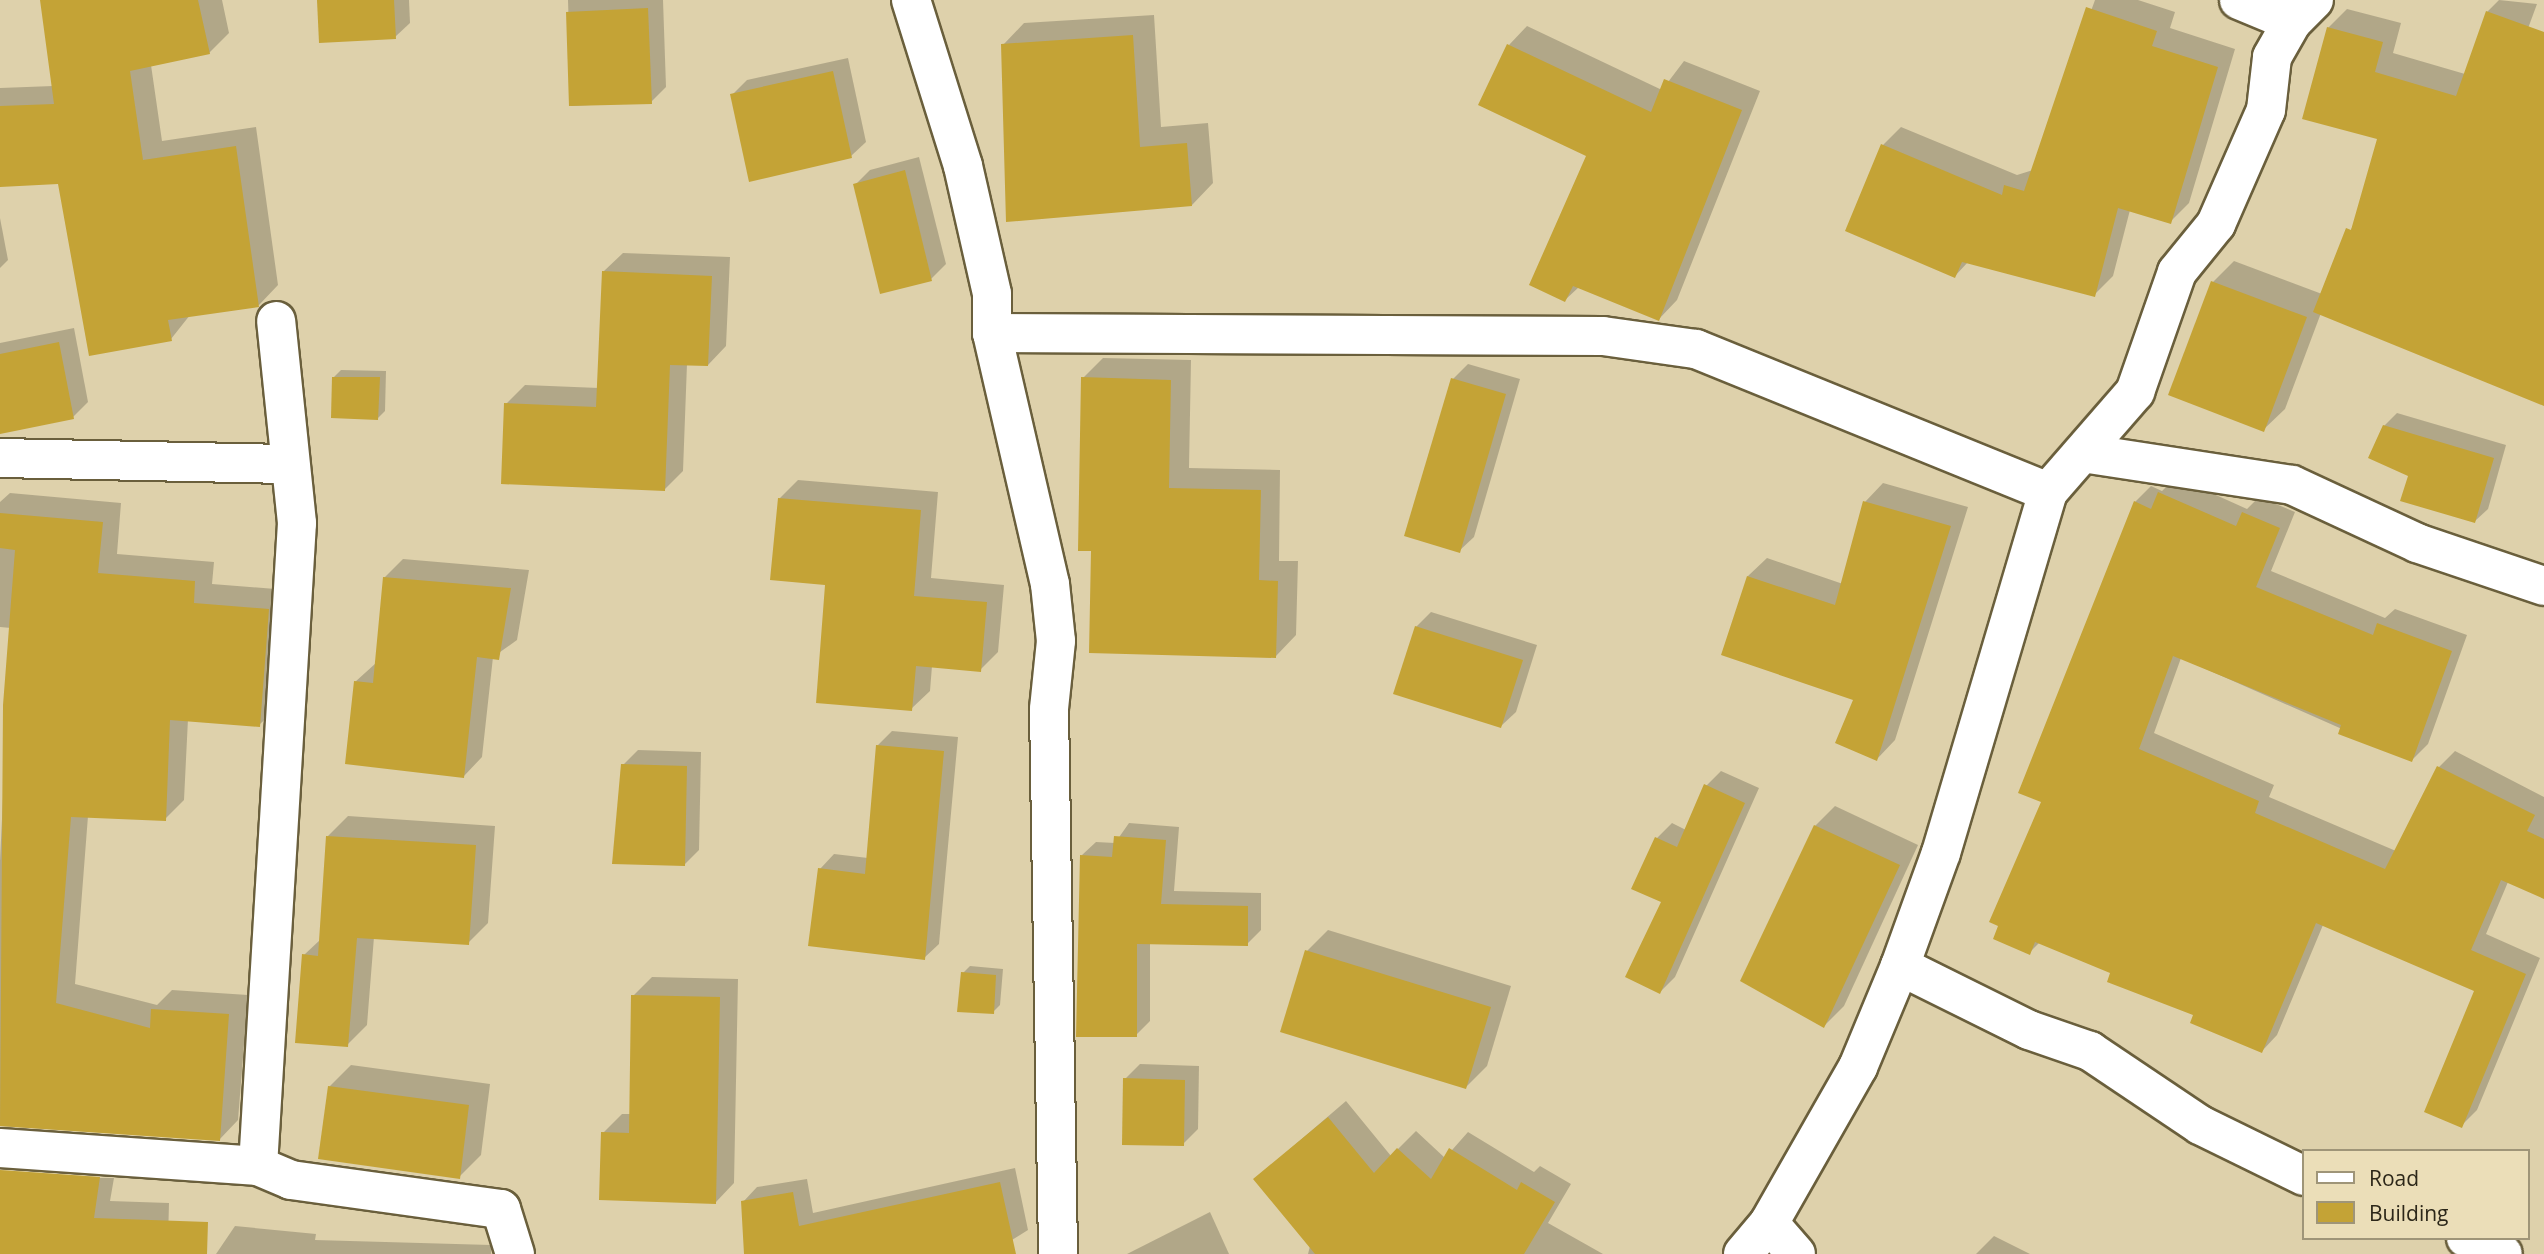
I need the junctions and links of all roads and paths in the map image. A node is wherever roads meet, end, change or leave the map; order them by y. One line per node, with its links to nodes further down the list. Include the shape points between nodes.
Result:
1 (911, 0): 5 (street, via 963,166 992,294)
2 (2239, 0): 3 (street)
3 (2303, 11): 6 (street, via 2272,57 2266,110 2216,224 2177,272 2136,392)
4 (276, 321): 8 (street)
5 (992, 333): 9 (street, via 1603,336 1696,349); 18 (street, via 1050,584 1056,641 1049,709)
6 (2083, 453): 9 (street); 10 (street, via 2292,485 2417,543)
7 (0, 457): 8 (street)
8 (287, 464): 13 (street, via 297,523)
9 (2048, 492): 11 (street, via 1941,853)
10 (2544, 586)
11 (1900, 966): 14 (street, via 2029,1030 2090,1051 2200,1125); 15 (street, via 1858,1067)
12 (0, 1148): 13 (street)
13 (258, 1166): 17 (street, via 291,1180 501,1209)
14 (2302, 1175)
15 (1769, 1223): 19 (street); 20 (street)
16 (2470, 1240): 21 (street)
17 (515, 1254)
18 (1058, 1254)
19 (1743, 1254)
20 (1796, 1254)
21 (2502, 1254)

